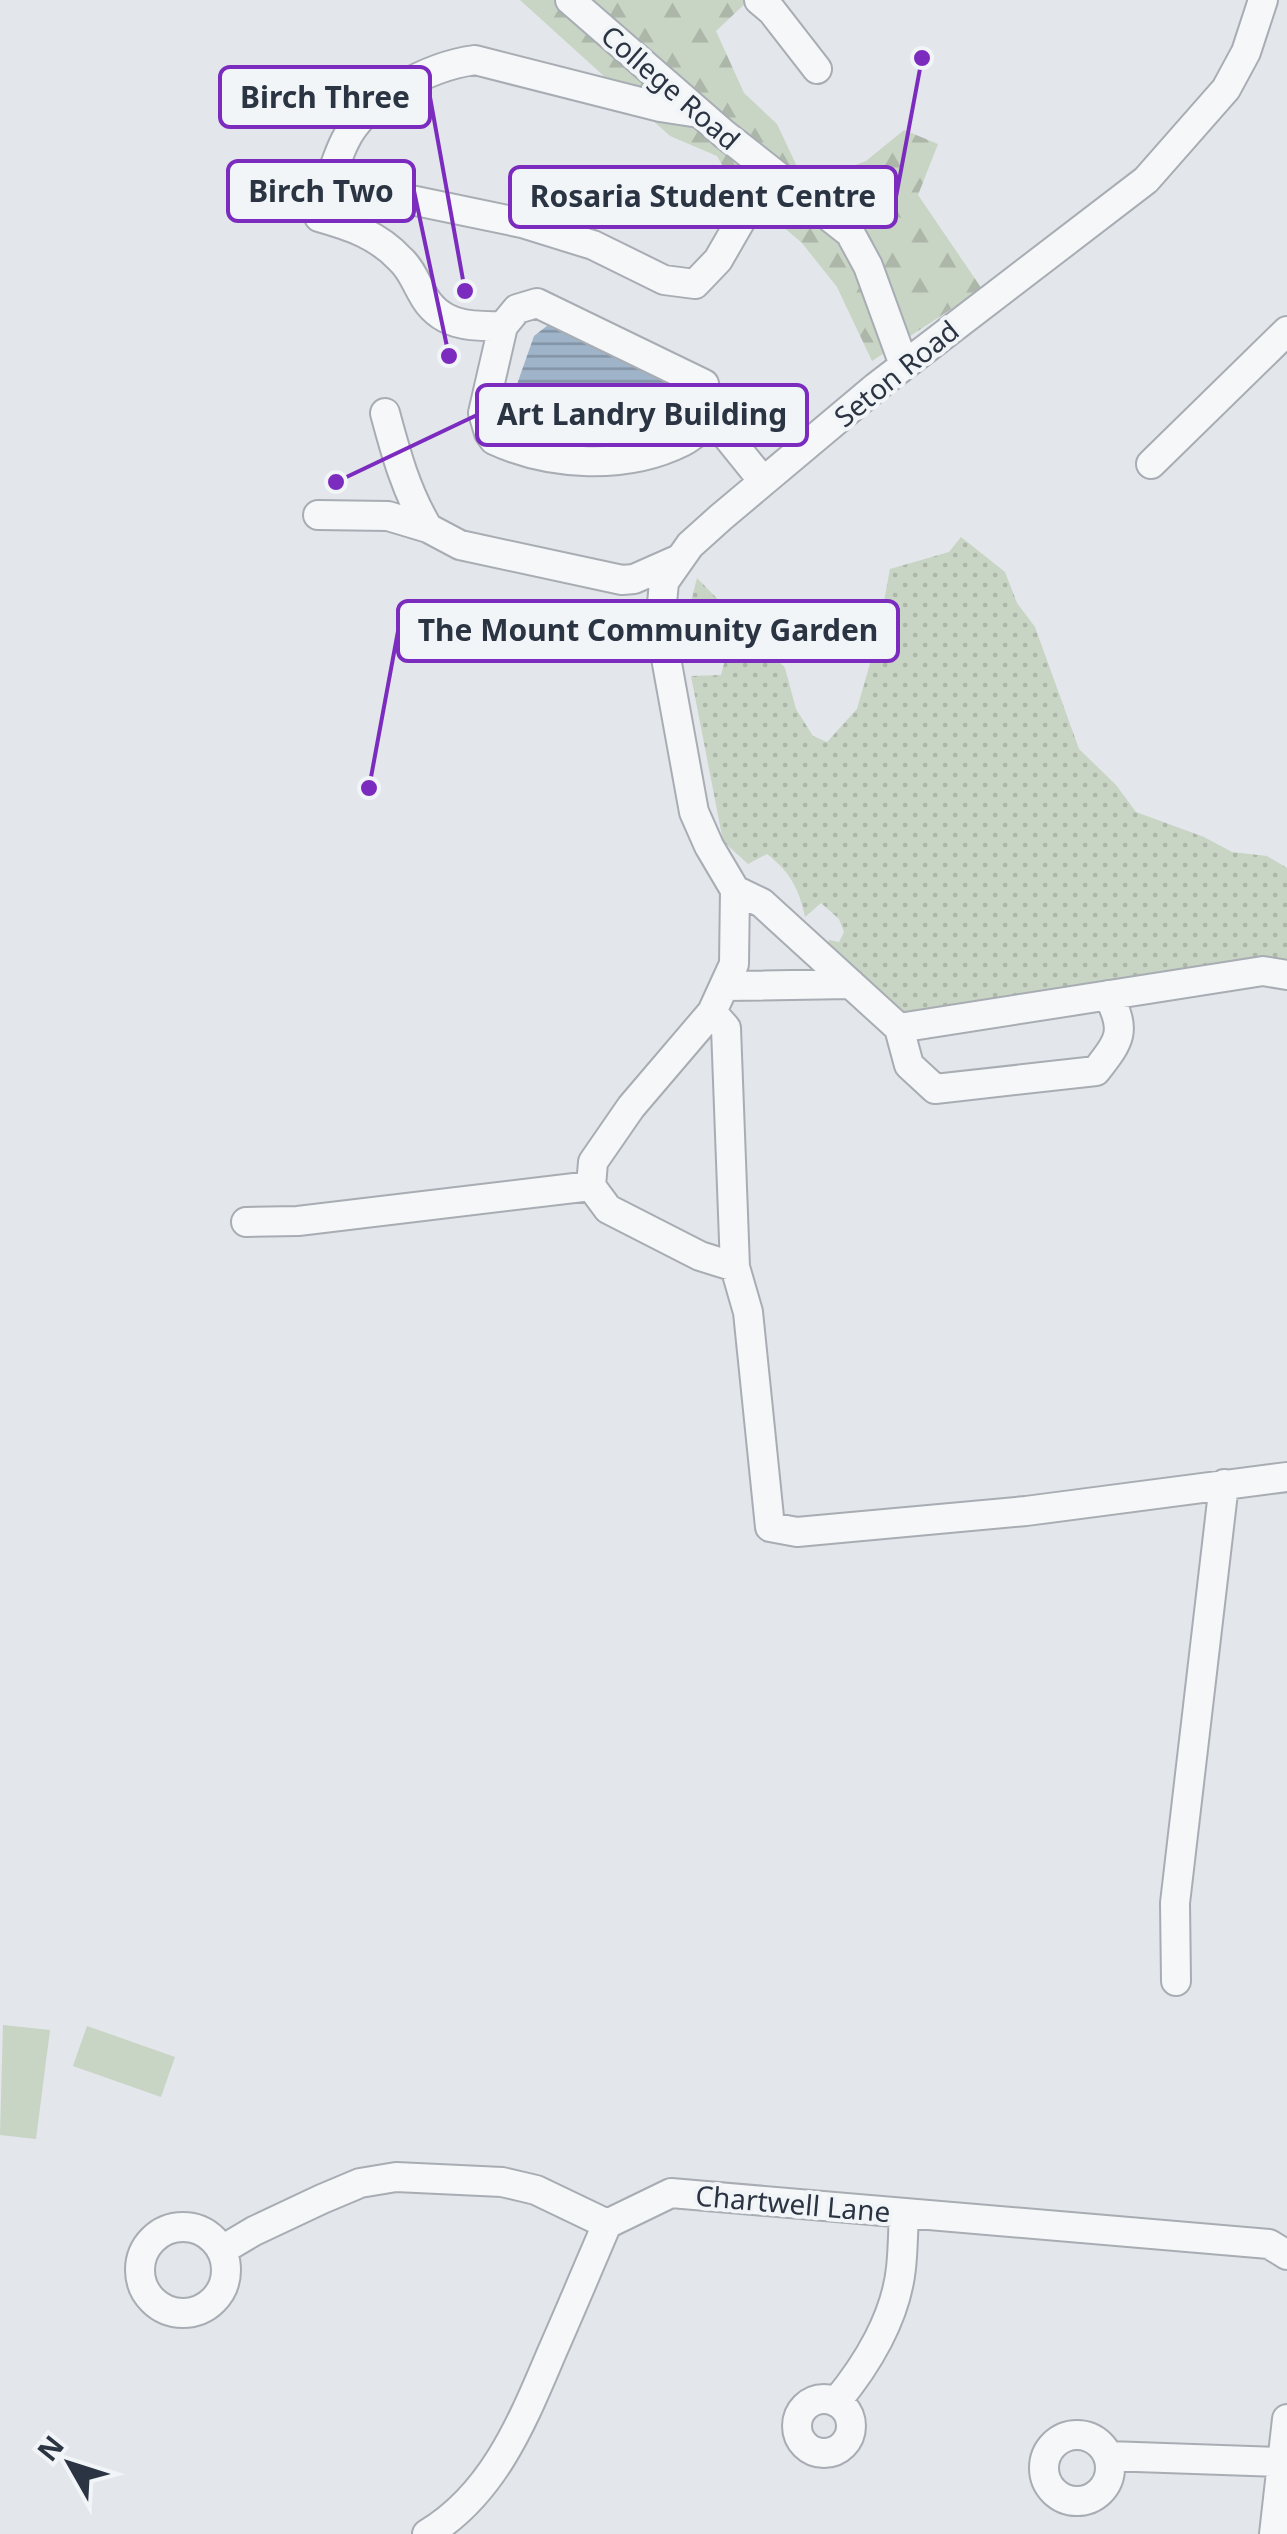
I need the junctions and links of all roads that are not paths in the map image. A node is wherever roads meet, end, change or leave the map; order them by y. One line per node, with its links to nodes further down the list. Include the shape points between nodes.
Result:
1 (759, 0): 4 (street)
2 (1263, 0): 10 (street, Seton Road, via 1226,89 1146,180)
3 (588, 6): 5 (street, College Road)
4 (817, 69)
5 (699, 113): 6 (street, College Road); 7 (street, via 475,60 448,63 377,105 346,138)
6 (770, 170): 7 (street, via 718,260 694,284 664,280 593,244 522,222); 10 (street, College Road, via 834,218 859,246)
7 (329, 183): 8 (street, via 319,216 380,242 410,270 428,305 449,321)
8 (503, 326): 12 (street, via 517,309 537,303 704,384); 12 (street, via 483,413 488,432 507,446 555,459 615,459 684,442)
9 (1287, 331): 13 (street)
10 (904, 364): 14 (street, Seton Road)
11 (385, 412): 16 (street, via 410,499)
12 (713, 419): 14 (street)
13 (1151, 464)
14 (763, 482): 17 (street, Seton Road)
15 (318, 515): 16 (street, via 388,516)
16 (428, 528): 18 (street, via 460,545)
17 (679, 559): 18 (street); 19 (street, Seton Road, via 664,582)
18 (634, 580): 19 (street)
19 (660, 608): 20 (street, Seton Road, via 694,812)
20 (735, 890): 22 (street, via 762,903); 23 (street, via 734,964)
21 (1287, 975): 24 (street, via 1263,970)
22 (851, 984): 23 (street); 26 (street)
23 (725, 986): 25 (street)
24 (1108, 995): 26 (street); 26 (street, via 1119,1018 1118,1043 1096,1071 935,1089 909,1064)
25 (712, 1012): 27 (street, via 631,1106); 29 (street, via 726,1028)
26 (899, 1028)
27 (592, 1174): 28 (street, via 298,1221); 29 (street, via 608,1209)
28 (246, 1222)
29 (735, 1267): 31 (street, via 748,1312 768,1520 775,1530 1026,1511)
30 (1287, 1476): 31 (street)
31 (1224, 1484): 32 (street, via 1174,1903)
32 (1176, 1982)
33 (904, 2213): 34 (street, Chartwell Lane, via 672,2193); 36 (street, Chartwell Lane, via 1269,2244); 37 (street, via 901,2272 882,2331)
34 (607, 2224): 35 (street, via 536,2190 502,2182 396,2177 360,2183); 41 (street, via 523,2421 504,2456)
35 (222, 2250)
36 (1287, 2255)
37 (836, 2402)
38 (1287, 2420): 40 (street)
39 (1108, 2456): 40 (street)
40 (1282, 2462): 42 (street)
41 (442, 2531)
42 (1274, 2534)

